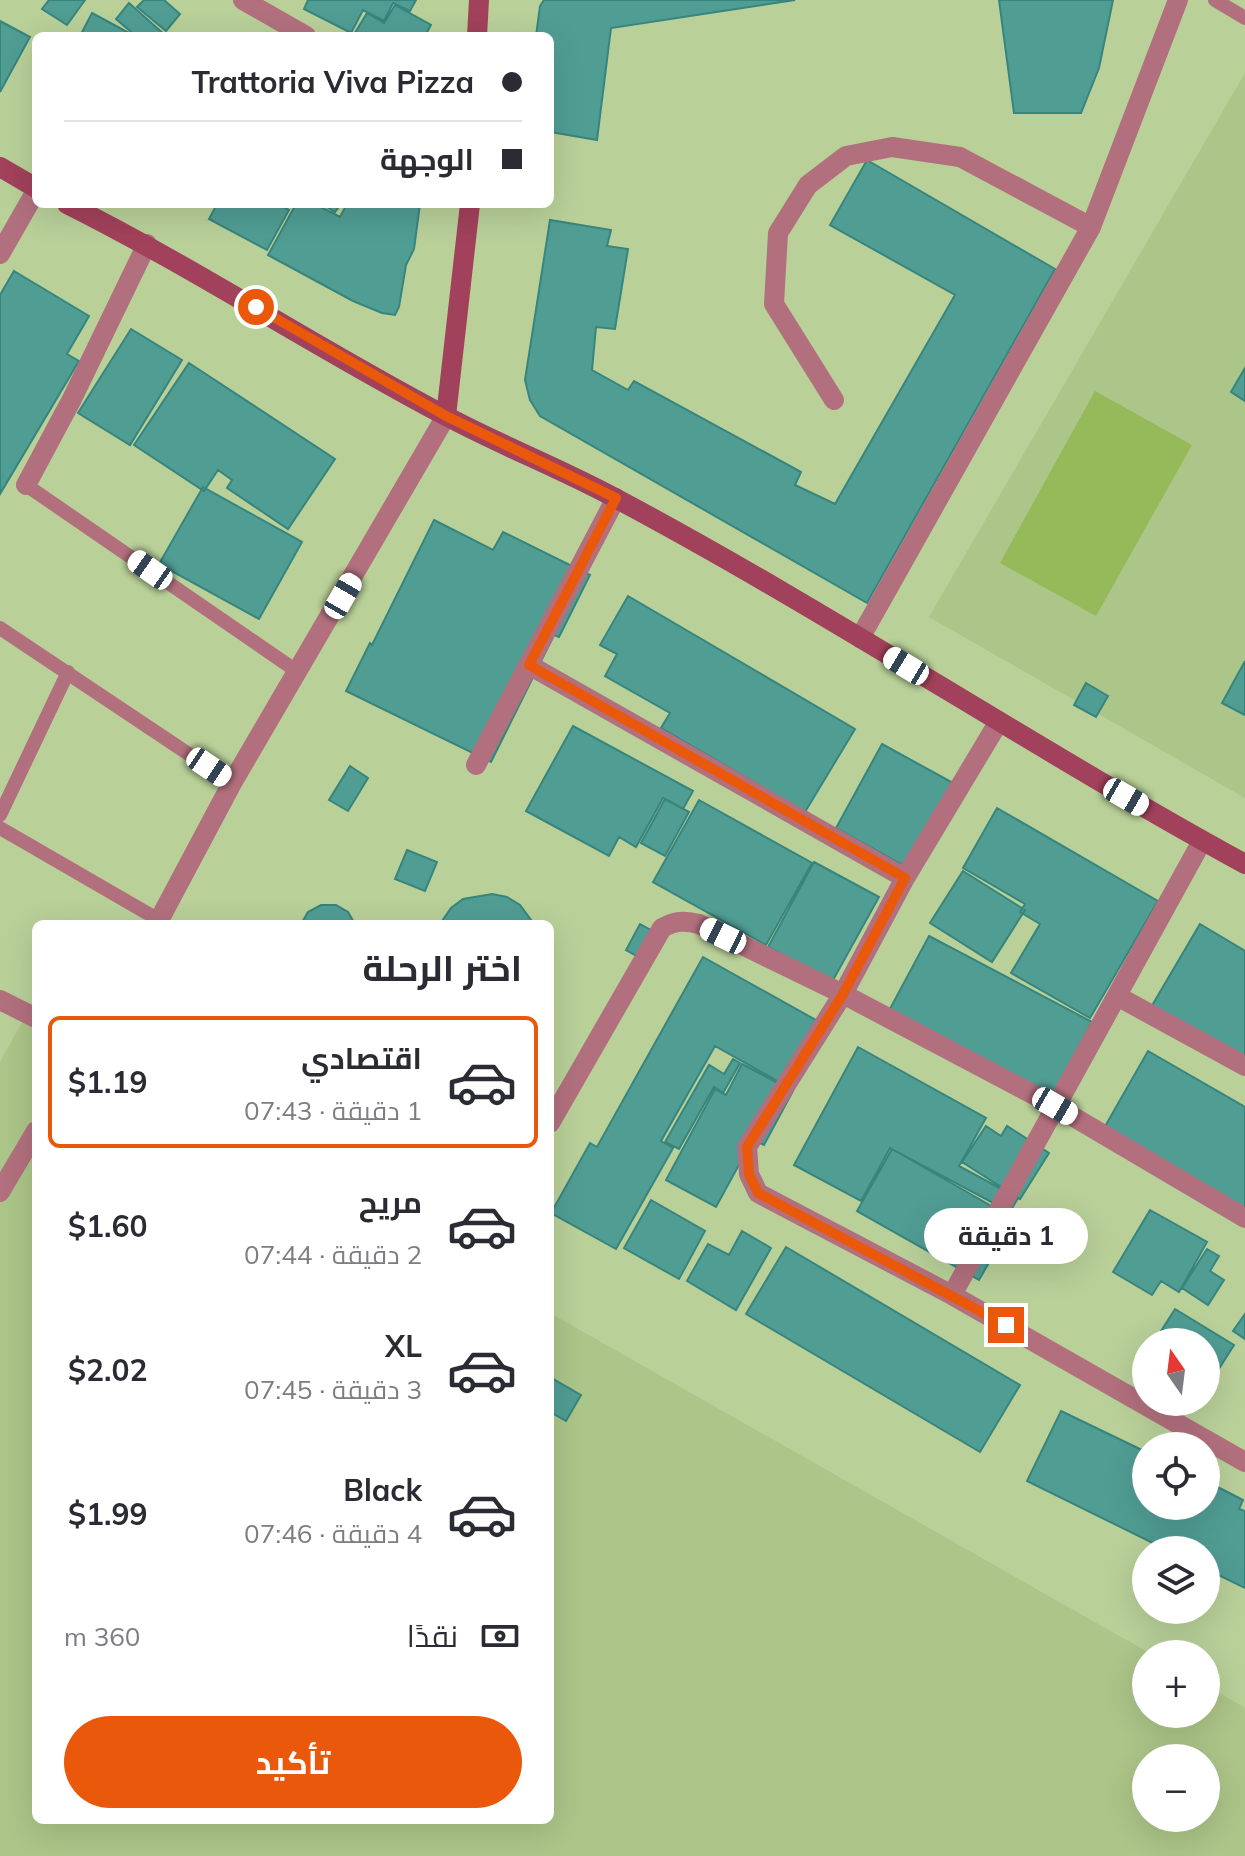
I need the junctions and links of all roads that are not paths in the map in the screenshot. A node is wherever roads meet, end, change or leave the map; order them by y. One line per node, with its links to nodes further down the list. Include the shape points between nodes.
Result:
1 (243, 0): 6 (street)
2 (479, 0): 7 (main road)
3 (1178, 0): 13 (street)
4 (1215, 0): 5 (lane)
5 (1245, 18)
6 (299, 32)
7 (477, 32)
8 (0, 167): 9 (main road)
9 (32, 187)
10 (32, 197): 15 (street)
11 (75, 208): 14 (main road)
12 (470, 208): 17 (main road)
13 (1091, 227): 16 (street, via 960,157 892,147 846,156 808,185 778,233 774,304); 21 (street)
14 (147, 244): 17 (main road); 18 (street)
15 (0, 254)
16 (834, 400)
17 (446, 416): 19 (main road); 24 (street)
18 (26, 485): 24 (lane)
19 (616, 498): 21 (main road); 22 (street)
20 (0, 628): 23 (lane)
21 (860, 638): 25 (main road)
22 (529, 665): 26 (street); 32 (street)
23 (68, 672): 27 (lane); 28 (lane)
24 (298, 672): 27 (street)
25 (998, 723): 30 (main road); 32 (street)
26 (476, 765)
27 (232, 783): 34 (street)
28 (0, 815)
29 (0, 828): 33 (lane)
30 (1202, 841): 31 (main road); 36 (street)
31 (1245, 864)
32 (905, 878): 35 (street)
33 (155, 920)
34 (159, 920)
35 (843, 994): 40 (street); 41 (street, via 699,924 674,921 662,928); 45 (street, via 747,1147 749,1174 758,1193)
36 (1117, 996): 39 (street); 40 (street)
37 (0, 1000): 38 (street)
38 (32, 1016)
39 (1245, 1066)
40 (1055, 1106): 44 (street); 45 (street)
41 (554, 1116)
42 (32, 1138): 43 (street)
43 (0, 1192)
44 (1245, 1218)
45 (952, 1295): 46 (street)
46 (1245, 1462)

